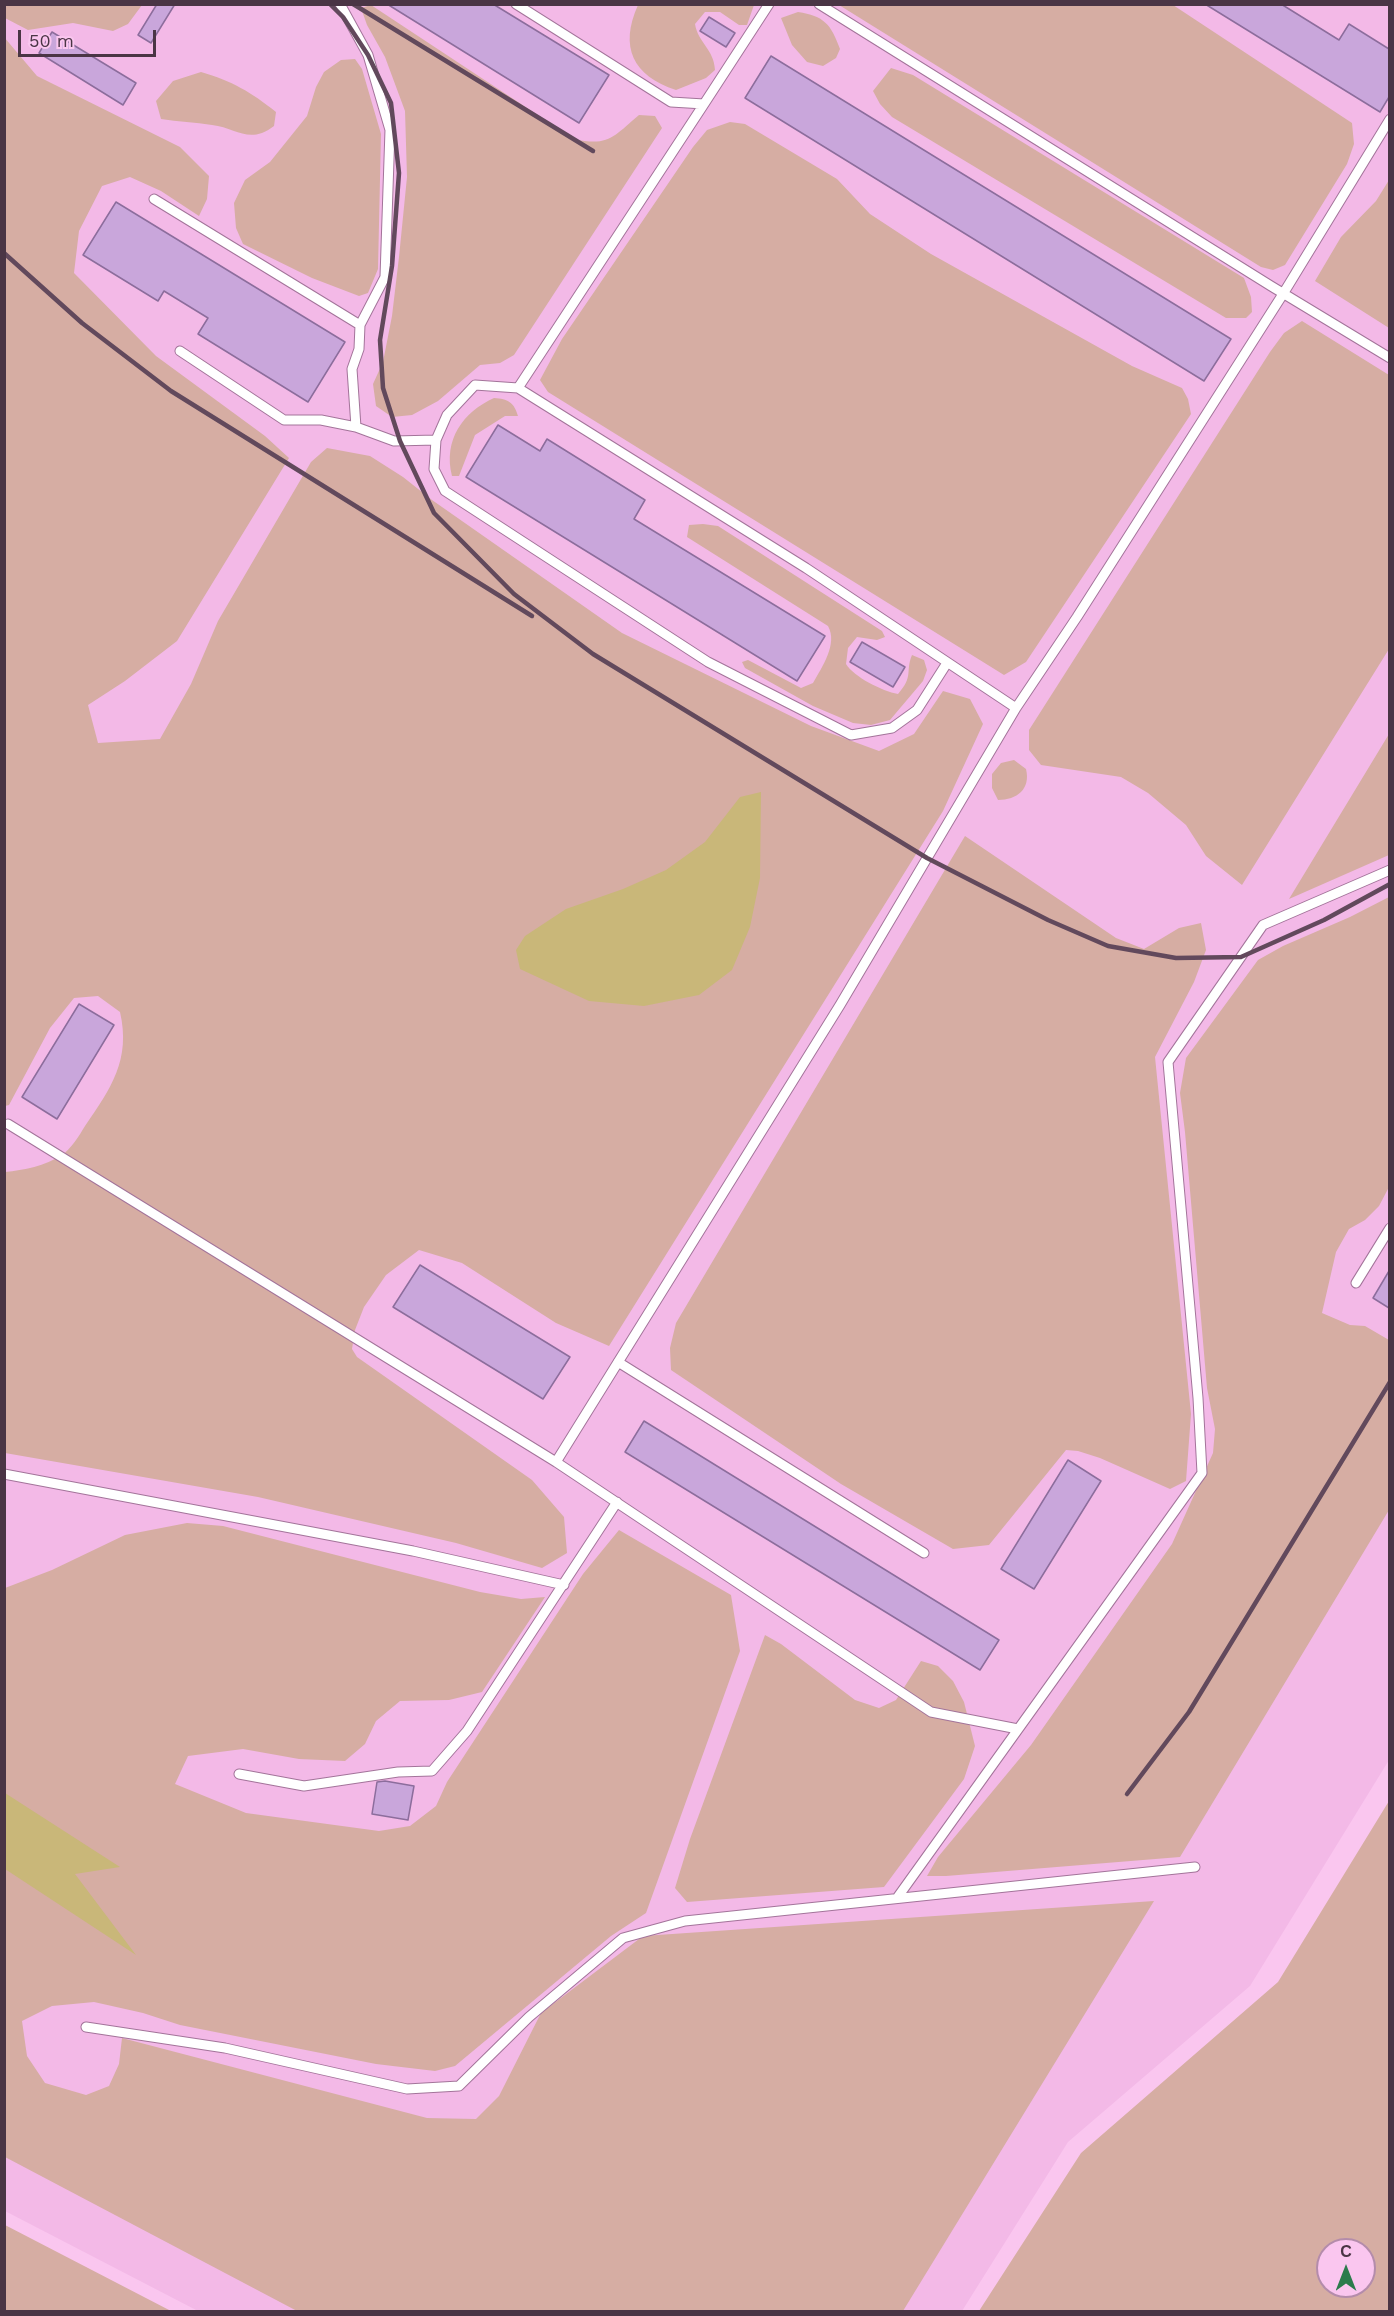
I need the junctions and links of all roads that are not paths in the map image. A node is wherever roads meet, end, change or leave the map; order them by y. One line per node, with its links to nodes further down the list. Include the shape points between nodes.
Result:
1 (340, 4): 9 (lane, via 368,55 390,130 385,277)
2 (516, 4): 5 (lane, via 671,102)
3 (769, 4): 5 (lane)
4 (819, 4): 8 (lane)
5 (704, 105): 12 (lane)
6 (1389, 119): 8 (lane)
7 (154, 199): 9 (lane)
8 (1283, 294): 11 (lane); 16 (lane)
9 (360, 325): 13 (lane, via 352,369)
10 (180, 351): 13 (lane, via 284,420 321,420)
11 (1389, 358)
12 (518, 388): 14 (lane, via 476,385 447,415); 15 (lane, via 806,568)
13 (356, 427): 14 (lane, via 394,441)
14 (436, 440): 15 (lane, via 434,469 445,491 708,662 851,735 892,728 917,711)
15 (947, 663): 16 (lane)
16 (1016, 708): 21 (lane, via 840,1005)
17 (1389, 870): 27 (lane, via 1263,925 1168,1062 1202,1473)
18 (8, 1124): 22 (lane)
19 (1389, 1228): 20 (lane)
20 (1356, 1283)
21 (618, 1362): 22 (lane); 25 (lane)
22 (556, 1461): 24 (lane)
23 (4, 1474): 26 (lane, via 413,1551)
24 (617, 1502): 26 (lane); 27 (lane, via 931,1712)
25 (924, 1553)
26 (564, 1585): 28 (lane, via 467,1731 432,1771 304,1786)
27 (1018, 1729): 30 (lane)
28 (239, 1774)
29 (1195, 1868): 30 (lane)
30 (897, 1899): 31 (lane, via 685,1921 623,1938 529,2017 459,2086 407,2089 225,2048)
31 (86, 2027)

